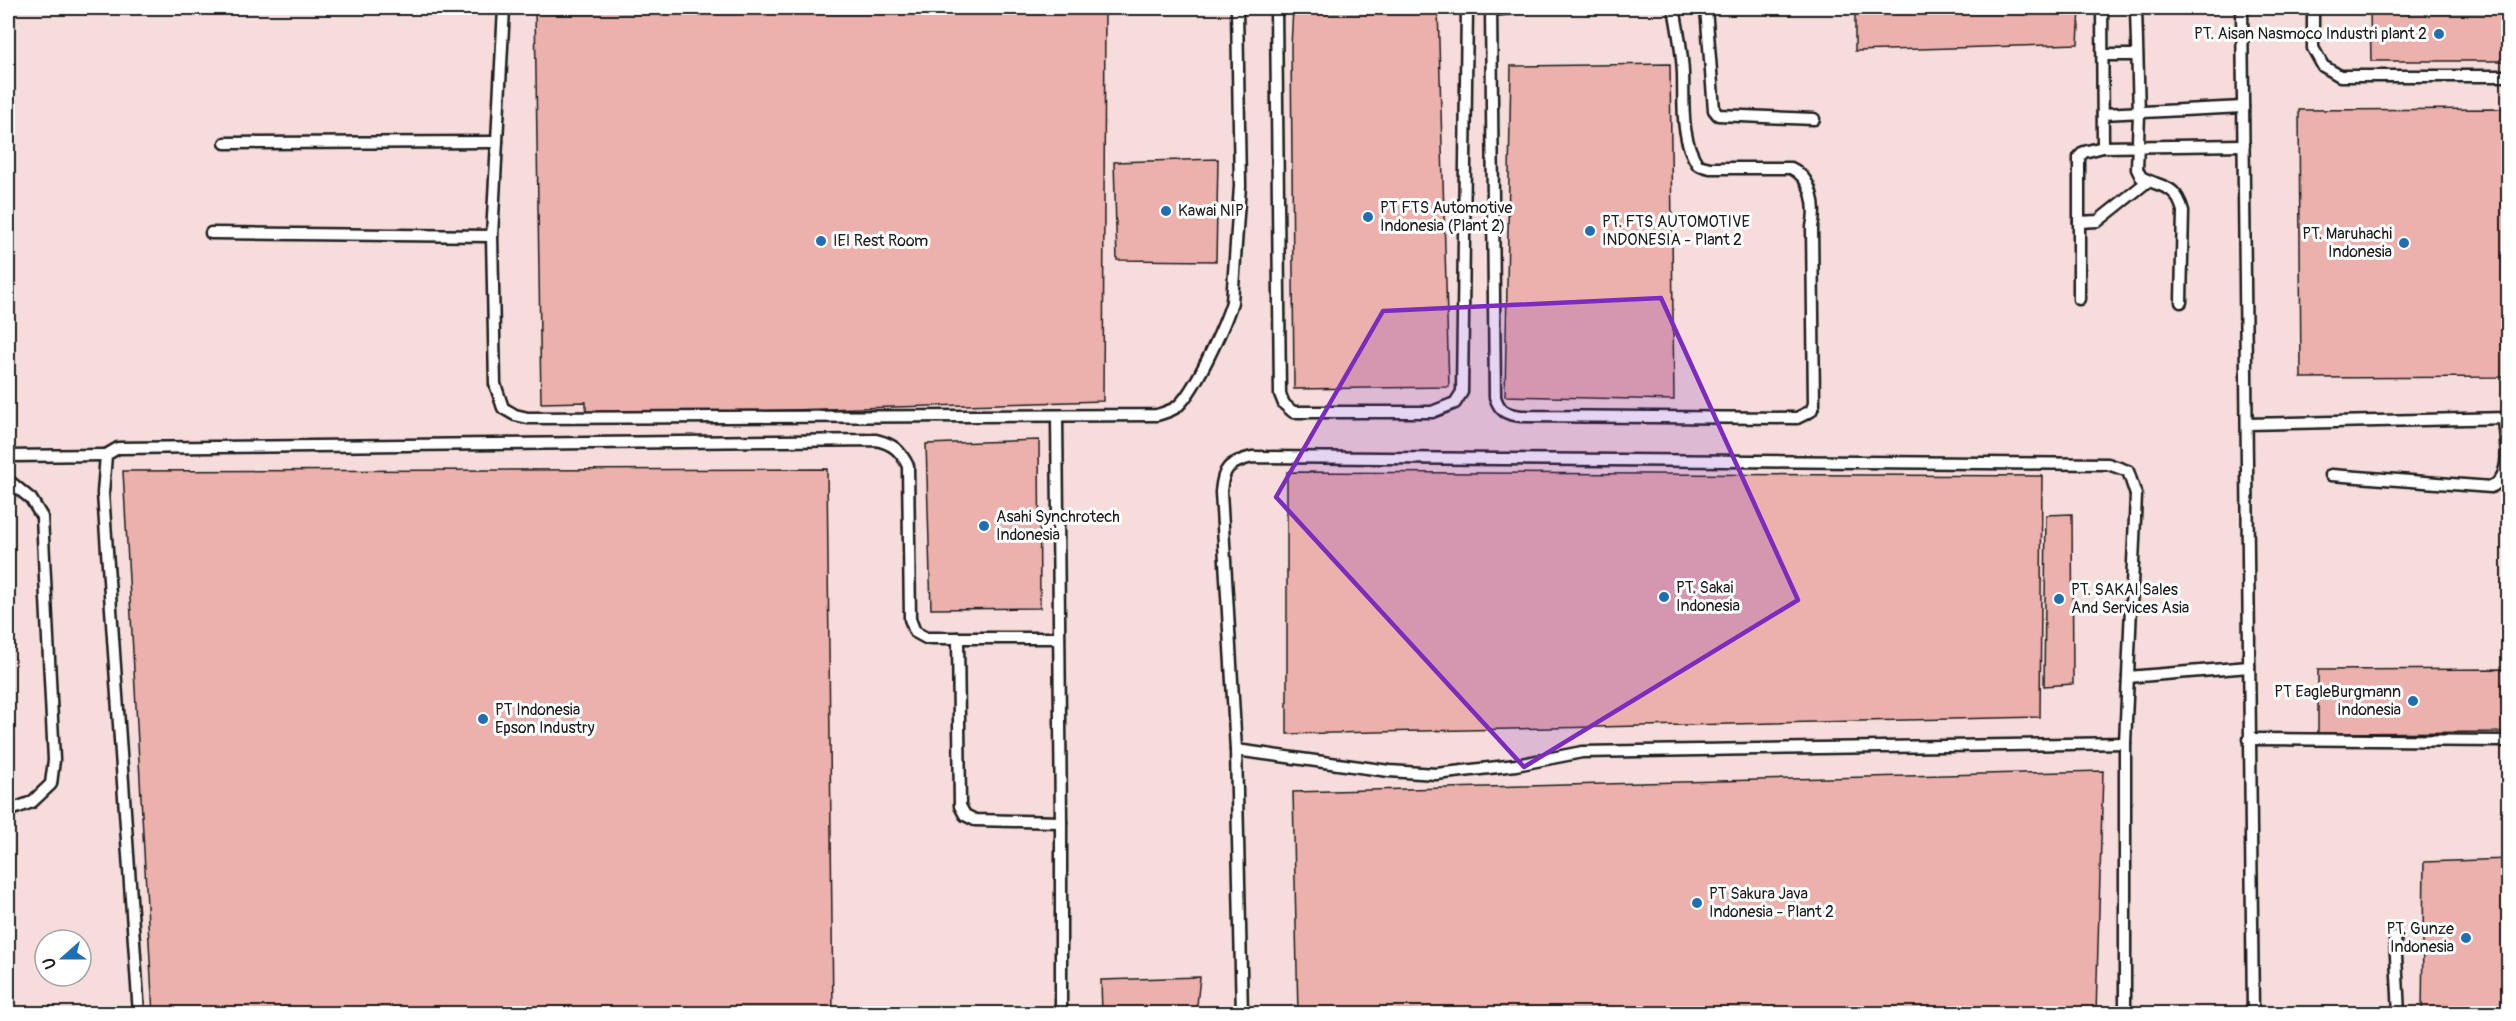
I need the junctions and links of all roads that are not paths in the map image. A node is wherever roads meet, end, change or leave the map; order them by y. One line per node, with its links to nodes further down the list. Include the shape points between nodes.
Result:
1 (504, 8): 20 (lane)
2 (1237, 8): 31 (lane, via 1240,186 1232,302 1227,318 1188,395 1176,408 1157,415)
3 (1276, 8): 4 (lane, via 1280,394 1293,412 1432,412 1455,403 1461,392)
4 (1467, 8)
5 (1511, 8): 12 (lane)
6 (1674, 8): 12 (lane, via 1683,73 1685,130 1698,165 1791,168 1807,182 1812,198 1814,404 1811,411 1797,418 1521,417 1499,408 1495,397)
7 (1706, 8): 19 (lane, via 1714,110 1718,115)
8 (2102, 8): 13 (lane)
9 (2136, 8): 14 (lane)
10 (2242, 8): 16 (lane)
11 (2313, 8): 15 (lane, via 2313,48 2323,66 2340,76)
12 (1491, 9)
13 (2103, 55): 14 (lane); 17 (lane)
14 (2137, 55): 18 (lane)
15 (2508, 76)
16 (2243, 107): 18 (lane); 22 (lane)
17 (2103, 114): 18 (lane); 23 (lane)
18 (2139, 114): 24 (lane)
19 (1814, 119)
20 (497, 142): 21 (lane); 28 (lane)
21 (225, 143)
22 (2244, 145): 24 (lane); 33 (lane)
23 (2103, 147): 24 (lane); 26 (lane, via 2079,157)
24 (2139, 147): 25 (lane, via 2137,169)
25 (2148, 181): 26 (lane, via 2098,220); 30 (lane, via 2175,192 2181,206)
26 (2079, 222): 29 (lane)
27 (211, 233): 28 (lane)
28 (492, 236): 31 (lane, via 495,384 503,408 515,415)
29 (2079, 299)
30 (2181, 302)
31 (1057, 416): 39 (lane)
32 (2506, 418): 33 (lane); 36 (lane, via 2505,472 2502,480 2491,487)
33 (2247, 424): 40 (lane)
34 (106, 455): 35 (lane); 38 (lane, via 118,448 138,447 876,440 891,444 908,466 909,619 915,632 926,638); 49 (lane, via 103,493)
35 (8, 456)
36 (2331, 475)
37 (8, 480): 46 (lane, via 32,499 42,517 54,760 51,784 32,802)
38 (958, 638): 39 (lane); 47 (lane, via 960,806 965,815 975,820)
39 (1059, 638): 47 (lane)
40 (2249, 668): 41 (lane); 42 (lane)
41 (2128, 677): 44 (lane); 45 (lane, via 2136,495 2128,471 2108,464 1252,457 1233,462 1222,475 1221,492)
42 (2249, 739): 43 (lane); 53 (lane)
43 (2503, 741)
44 (2125, 743): 45 (lane, via 1582,752 1516,765 1436,774); 52 (lane)
45 (1236, 750): 51 (lane)
46 (8, 811)
47 (1061, 822): 50 (lane)
48 (2395, 937): 54 (lane)
49 (139, 1014)
50 (1061, 1014)
51 (1242, 1014)
52 (2125, 1014)
53 (2253, 1014)
54 (2399, 1014)

